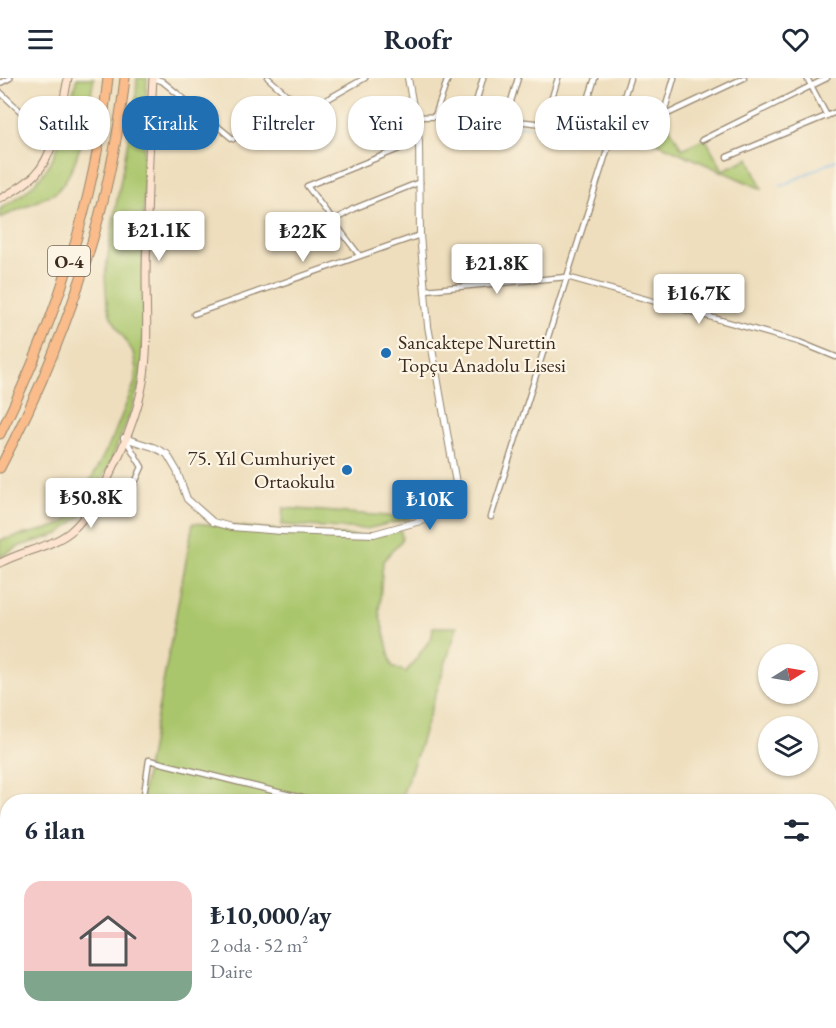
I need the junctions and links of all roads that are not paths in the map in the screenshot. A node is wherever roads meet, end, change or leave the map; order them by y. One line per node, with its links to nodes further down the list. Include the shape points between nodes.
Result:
1 (10, 78): 19 (street)
2 (69, 78): 22 (main road)
3 (108, 78): 52 (highway, O-4, via 103,126 66,273 38,351)
4 (125, 78): 54 (highway, O-4, via 112,159 80,280 24,421)
5 (153, 78): 36 (street, via 162,81); 53 (main road, via 146,353 143,382)
6 (267, 78): 7 (street, via 307,107)
7 (365, 78)
8 (408, 78): 23 (street)
9 (448, 78): 33 (street)
10 (483, 78): 24 (street)
11 (518, 78): 25 (street)
12 (558, 78): 26 (street)
13 (595, 78): 27 (street)
14 (630, 78): 28 (street)
15 (674, 78): 29 (street)
16 (744, 78): 32 (street)
17 (807, 78): 20 (street)
18 (827, 78): 20 (street)
19 (0, 83)
20 (811, 86): 34 (street); 37 (street)
21 (0, 92): 30 (street)
22 (64, 96)
23 (411, 96)
24 (478, 96)
25 (513, 96)
26 (553, 96)
27 (589, 96)
28 (624, 96)
29 (669, 96)
30 (18, 109)
31 (836, 112): 34 (street)
32 (670, 113)
33 (435, 116): 35 (street)
34 (827, 116): 42 (street)
35 (424, 117)
36 (231, 137)
37 (702, 140)
38 (49, 150): 44 (main road, via 36,173)
39 (397, 150): 45 (street, via 307,186)
40 (419, 150): 43 (street)
41 (607, 150): 48 (street)
42 (727, 157)
43 (420, 182): 45 (street); 46 (street)
44 (0, 199)
45 (333, 221): 47 (street)
46 (420, 235): 47 (street); 49 (street)
47 (359, 255): 50 (street)
48 (567, 277): 49 (street); 51 (street, via 799,342); 56 (street)
49 (425, 290): 53 (street, via 456,489 451,505 431,518 374,534 231,527 213,522 187,499 167,454)
50 (194, 314)
51 (836, 357)
52 (0, 434)
53 (124, 438): 55 (main road); 55 (street, via 142,467 129,496)
54 (0, 468)
55 (97, 500): 57 (main road, via 68,533)
56 (491, 517)
57 (0, 563)
58 (144, 794): 59 (street, via 149,760)
59 (286, 794)

